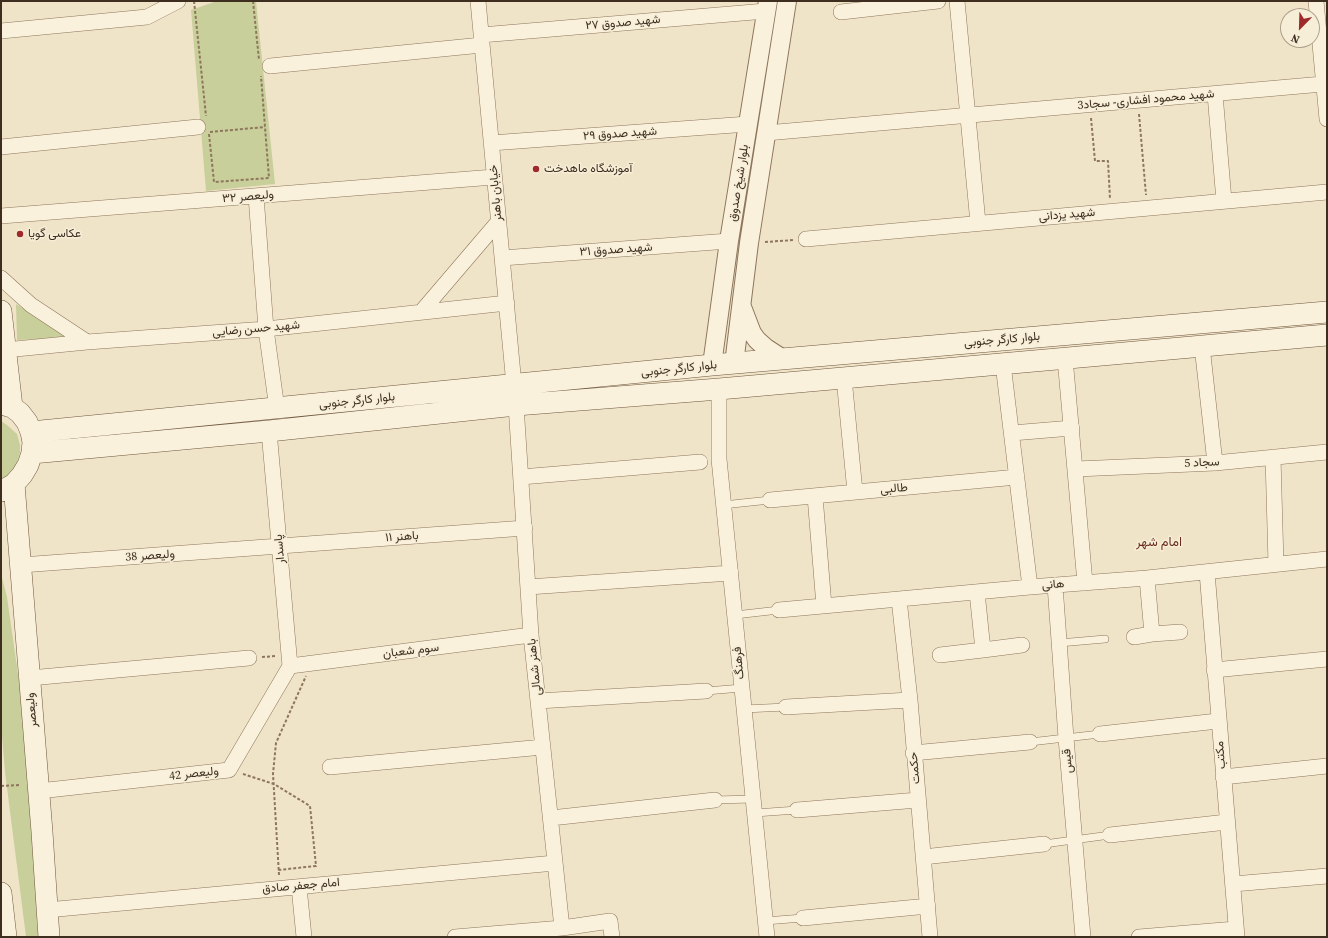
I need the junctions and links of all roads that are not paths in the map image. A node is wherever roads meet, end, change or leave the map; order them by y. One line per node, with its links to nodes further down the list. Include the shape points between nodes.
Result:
1 (178, 1): 9 (street, via 146,17)
2 (478, 1): 10 (street, خیابان باهنر)
3 (787, 1): 18 (street, بلوار شیخ صدوق)
4 (938, 1): 8 (street)
5 (957, 1): 14 (street)
6 (1316, 1): 12 (street)
7 (767, 6): 10 (street, شهید صدوق ۲۷); 17 (street, بلوار شیخ صدوق)
8 (841, 12)
9 (1, 31)
10 (481, 40): 11 (street, شهید صدوق ۲۷); 19 (street, خیابان باهنر)
11 (263, 69)
12 (1323, 84): 13 (street, شهید محمود افشاری- سجاد3); 15 (street)
13 (1216, 94): 14 (street, شهید محمود افشاری- سجاد3); 24 (street)
14 (968, 116): 18 (street, شهید محمود افشاری- سجاد3); 27 (street)
15 (1327, 118)
16 (202, 122): 20 (street)
17 (748, 124): 19 (street, شهید صدوق ۲۹); 29 (street, بلوار شیخ صدوق)
18 (766, 133): 33 (street, بلوار شیخ صدوق)
19 (491, 143): 21 (street, خیابان باهنر)
20 (1, 147)
21 (494, 176): 23 (street, ولیعصر ۳۲); 26 (street, خیابان باهنر)
22 (1327, 192): 24 (street, شهید یزدانی)
23 (256, 196): 25 (street, ولیعصر ۳۲); 37 (street)
24 (1224, 201): 27 (street, شهید یزدانی)
25 (1, 216)
26 (498, 222): 30 (street, خیابان باهنر); 35 (street)
27 (978, 223): 28 (street, شهید یزدانی)
28 (806, 239)
29 (729, 241): 30 (street, شهید صدوق ۳۱); 46 (street, بلوار شیخ صدوق)
30 (502, 258): 32 (street, خیابان باهنر)
31 (1, 278): 39 (street, via 32,305)
32 (506, 303): 35 (street, شهید حسن رضایی); 49 (street, خیابان باهنر)
33 (741, 306): 42 (street, via 757,340); 44 (street, بلوار شیخ صدوق)
34 (1, 311): 43 (main road)
35 (422, 311): 37 (street, شهید حسن رضایی)
36 (1327, 312): 42 (main road, بلوار کارگر جنوبی)
37 (266, 328): 39 (street, شهید حسن رضایی); 52 (street)
38 (1327, 335): 40 (main road, بلوار کارگر جنوبی)
39 (87, 342): 43 (street, شهید حسن رضایی)
40 (1202, 346): 41 (main road, بلوار کارگر جنوبی); 61 (street)
41 (1066, 358): 45 (main road, بلوار کارگر جنوبی); 53 (street)
42 (783, 359): 44 (main road, بلوار کارگر جنوبی)
43 (4, 362): 51 (main road)
44 (734, 364): 46 (main road, بلوار کارگر جنوبی); 48 (main road)
45 (1003, 364): 47 (main road, بلوار کارگر جنوبی); 56 (street)
46 (712, 366): 48 (main road); 49 (main road, بلوار کارگر جنوبی)
47 (844, 378): 48 (main road, بلوار کارگر جنوبی); 66 (street)
48 (719, 389): 49 (main road, بلوار کارگر جنوبی); 69 (street, فرهنگ, via 718,455)
49 (515, 395): 50 (main road, بلوار کارگر جنوبی); 63 (street, باهنر شمالی)
50 (485, 398): 52 (main road, بلوار کارگر جنوبی); 54 (main road, بلوار کارگر جنوبی)
51 (6, 406): 55 (main road, via 20,413)
52 (276, 408): 55 (main road, بلوار کارگر جنوبی)
53 (1072, 428): 56 (street); 62 (street)
54 (270, 431): 58 (main road, بلوار کارگر جنوبی); 73 (street, پاسدار)
55 (32, 432): 58 (main road)
56 (1012, 433): 64 (street)
57 (1327, 452): 59 (street, سجاد 5)
58 (32, 453): 65 (main road, via 22,475)
59 (1273, 457): 61 (street, سجاد 5); 75 (street)
60 (700, 462): 63 (street)
61 (1215, 463): 62 (street, سجاد 5)
62 (1076, 469): 80 (street)
63 (521, 477): 71 (street, باهنر شمالی)
64 (1017, 477): 66 (street, طالبی); 82 (street)
65 (7, 488): 72 (main road, ولیعصر)
66 (855, 492): 67 (street, طالبی)
67 (815, 496): 68 (street, طالبی); 86 (street)
68 (770, 500): 69 (lane)
69 (723, 505): 78 (street, فرهنگ)
70 (1, 523): 72 (main road, via 12,529)
71 (525, 528): 73 (street, باهنر ۱۱); 83 (street, باهنر شمالی)
72 (19, 539): 76 (main road, ولیعصر)
73 (280, 546): 76 (street, ولیعصر 38); 100 (street, پاسدار)
74 (1327, 559): 75 (street, هانی)
75 (1276, 564): 77 (street, هانی)
76 (21, 565): 102 (main road, ولیعصر)
77 (1207, 572): 79 (street, هانی); 101 (street, مکتب)
78 (730, 573): 83 (street); 88 (street, فرهنگ)
79 (1147, 578): 80 (street, هانی); 90 (street)
80 (1085, 583): 81 (street, هانی)
81 (1055, 585): 82 (street, هانی); 94 (street, قیس)
82 (1030, 586): 84 (street, هانی)
83 (528, 588): 91 (street, باهنر شمالی)
84 (977, 592): 85 (street, هانی); 96 (street)
85 (899, 599): 86 (street, هانی); 105 (street, حکمت)
86 (824, 606): 87 (street, هانی)
87 (779, 610): 88 (lane)
88 (735, 615): 103 (street, فرهنگ)
89 (1180, 632): 90 (street)
90 (1152, 634): 92 (street)
91 (532, 635): 100 (street, سوم شعبان, via 312,664); 106 (street, باهنر شمالی)
92 (1134, 637)
93 (1105, 639): 94 (lane)
94 (1059, 643): 111 (street, قیس)
95 (1022, 645): 96 (street)
96 (983, 650): 97 (street)
97 (940, 655)
98 (249, 658): 102 (street)
99 (1327, 659): 101 (street)
100 (290, 660): 118 (street, ولیعصر 42, via 229,770)
101 (1214, 670): 109 (street, مکتب)
102 (30, 678): 118 (main road, ولیعصر)
103 (742, 688): 104 (lane); 108 (street, فرهنگ)
104 (706, 691): 106 (street)
105 (910, 700): 107 (street); 114 (street, حکمت)
106 (538, 701): 113 (street, باهنر شمالی)
107 (786, 707): 108 (lane)
108 (744, 709): 121 (street, فرهنگ)
109 (1218, 721): 110 (street); 117 (street, مکتب)
110 (1100, 734): 111 (lane)
111 (1066, 738): 112 (lane); 126 (street, قیس)
112 (1030, 742): 114 (street)
113 (543, 747): 116 (street); 123 (street, باهنر شمالی)
114 (913, 753): 120 (street, حکمت)
115 (1327, 766): 117 (street)
116 (330, 767)
117 (1224, 777): 124 (street, مکتب)
118 (39, 788): 135 (main road, ولیعصر)
119 (715, 800): 121 (lane); 123 (street)
120 (918, 800): 122 (street); 128 (street, حکمت)
121 (754, 806): 122 (lane); 137 (street, فرهنگ)
122 (797, 810)
123 (551, 818): 129 (street, باهنر شمالی)
124 (1227, 822): 125 (street); 131 (street, مکتب)
125 (1110, 835): 126 (lane)
126 (1074, 839): 127 (lane); 147 (street, قیس)
127 (1044, 844): 128 (street)
128 (923, 857): 134 (street, حکمت)
129 (555, 863): 132 (street, امام جعفر صادق); 138 (street, باهنر شمالی)
130 (1327, 876): 131 (street)
131 (1233, 884): 139 (street, مکتب)
132 (299, 887): 135 (street, امام جعفر صادق); 142 (street)
133 (1, 901): 140 (main road)
134 (928, 906): 136 (street); 146 (street, حکمت)
135 (47, 910): 141 (main road, ولیعصر)
136 (803, 918): 137 (lane)
137 (765, 921): 145 (street, فرهنگ)
138 (562, 928): 143 (street); 144 (street, via 610,921)
139 (1236, 933): 148 (street)
140 (6, 937)
141 (49, 937)
142 (304, 937)
143 (455, 937)
144 (612, 937)
145 (767, 937)
146 (930, 937)
147 (1083, 937)
148 (1139, 937)

